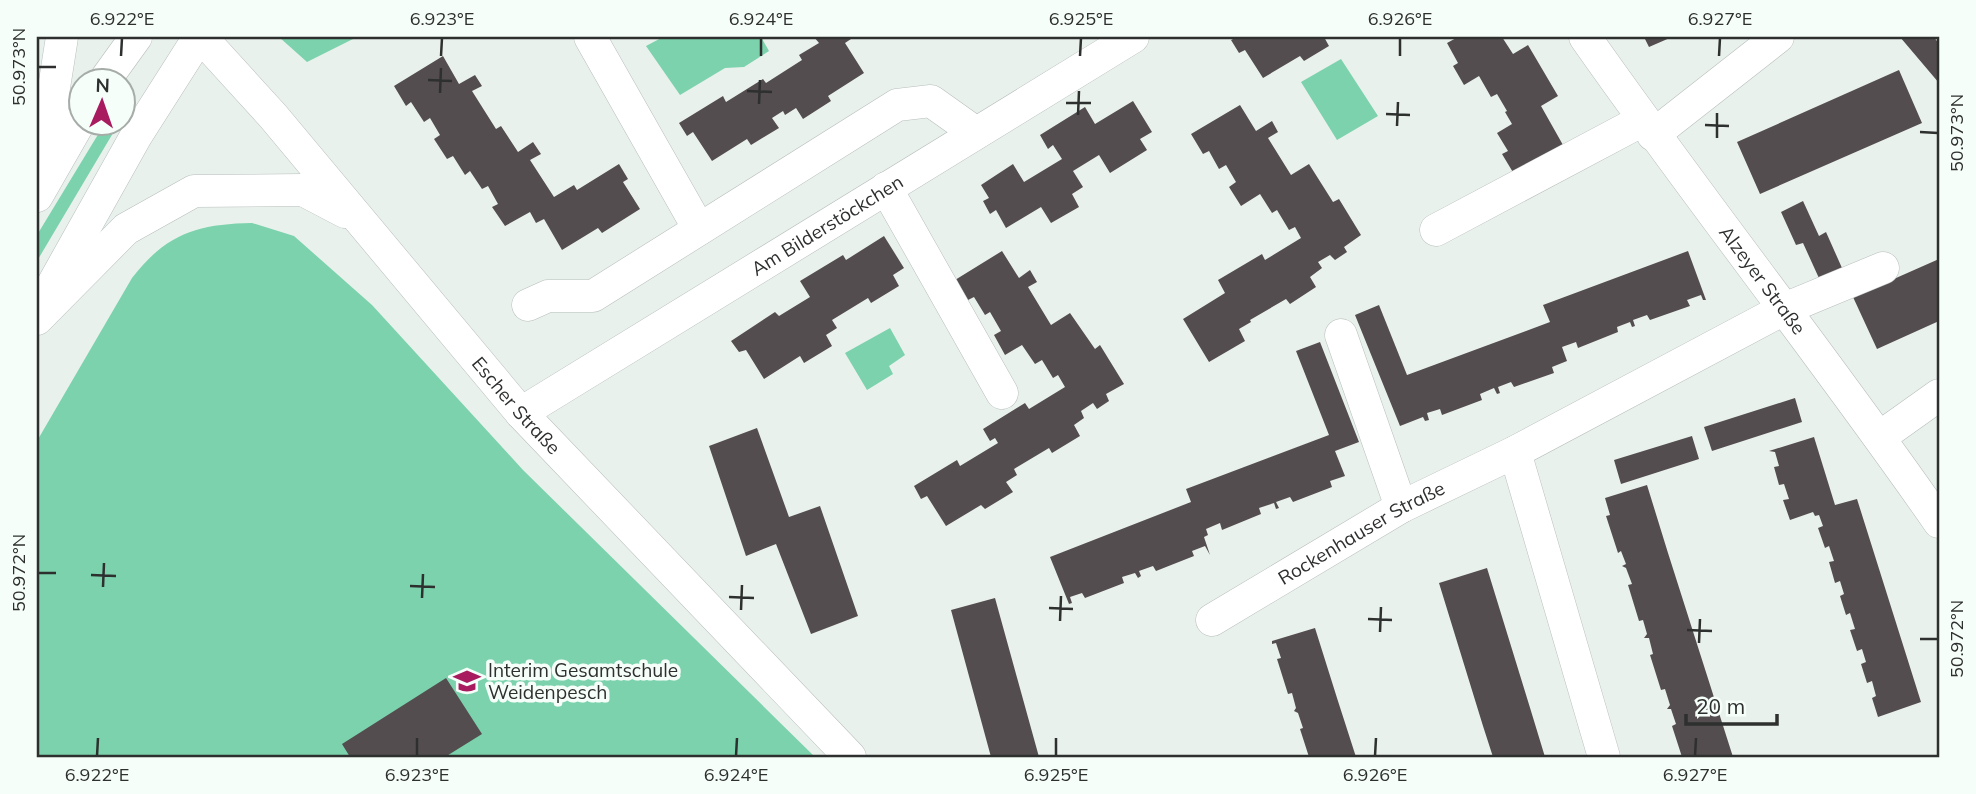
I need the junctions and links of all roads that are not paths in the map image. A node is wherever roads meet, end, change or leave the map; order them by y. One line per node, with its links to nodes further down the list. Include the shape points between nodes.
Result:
1 (62, 37): 12 (street)
2 (136, 37): 8 (street)
3 (200, 37): 14 (street, Escher Straße); 20 (street, via 136,136)
4 (590, 37): 15 (street)
5 (1133, 37): 10 (street, Am Bilderstöckchen)
6 (1585, 37): 9 (street, Alzeyer Straße)
7 (1778, 37): 9 (street)
8 (115, 66)
9 (1648, 128): 16 (street); 19 (street, Alzeyer Straße)
10 (976, 133): 13 (street, Am Bilderstöckchen); 15 (street, via 931,101 897,105)
11 (71, 136): 12 (street)
12 (44, 183)
13 (886, 188): 23 (street); 25 (street, Am Bilderstöckchen)
14 (359, 219): 21 (street, via 303,190 194,191 126,229); 25 (street, Escher Straße)
15 (699, 229): 18 (street, via 593,296 548,296)
16 (1436, 230)
17 (1883, 268): 19 (street, Rockenhauser Straße)
18 (528, 305)
19 (1784, 309): 26 (street, Alzeyer Straße); 27 (street, Rockenhauser Straße)
20 (37, 312)
21 (37, 319)
22 (1341, 335): 28 (street)
23 (1002, 393)
24 (1939, 395): 26 (street)
25 (521, 412): 31 (street, Escher Straße)
26 (1880, 437): 29 (street, Alzeyer Straße)
27 (1515, 452): 28 (street, Rockenhauser Straße); 32 (street)
28 (1401, 507): 30 (street, Rockenhauser Straße)
29 (1939, 522)
30 (1212, 620)
31 (850, 757)
32 (1604, 757)

